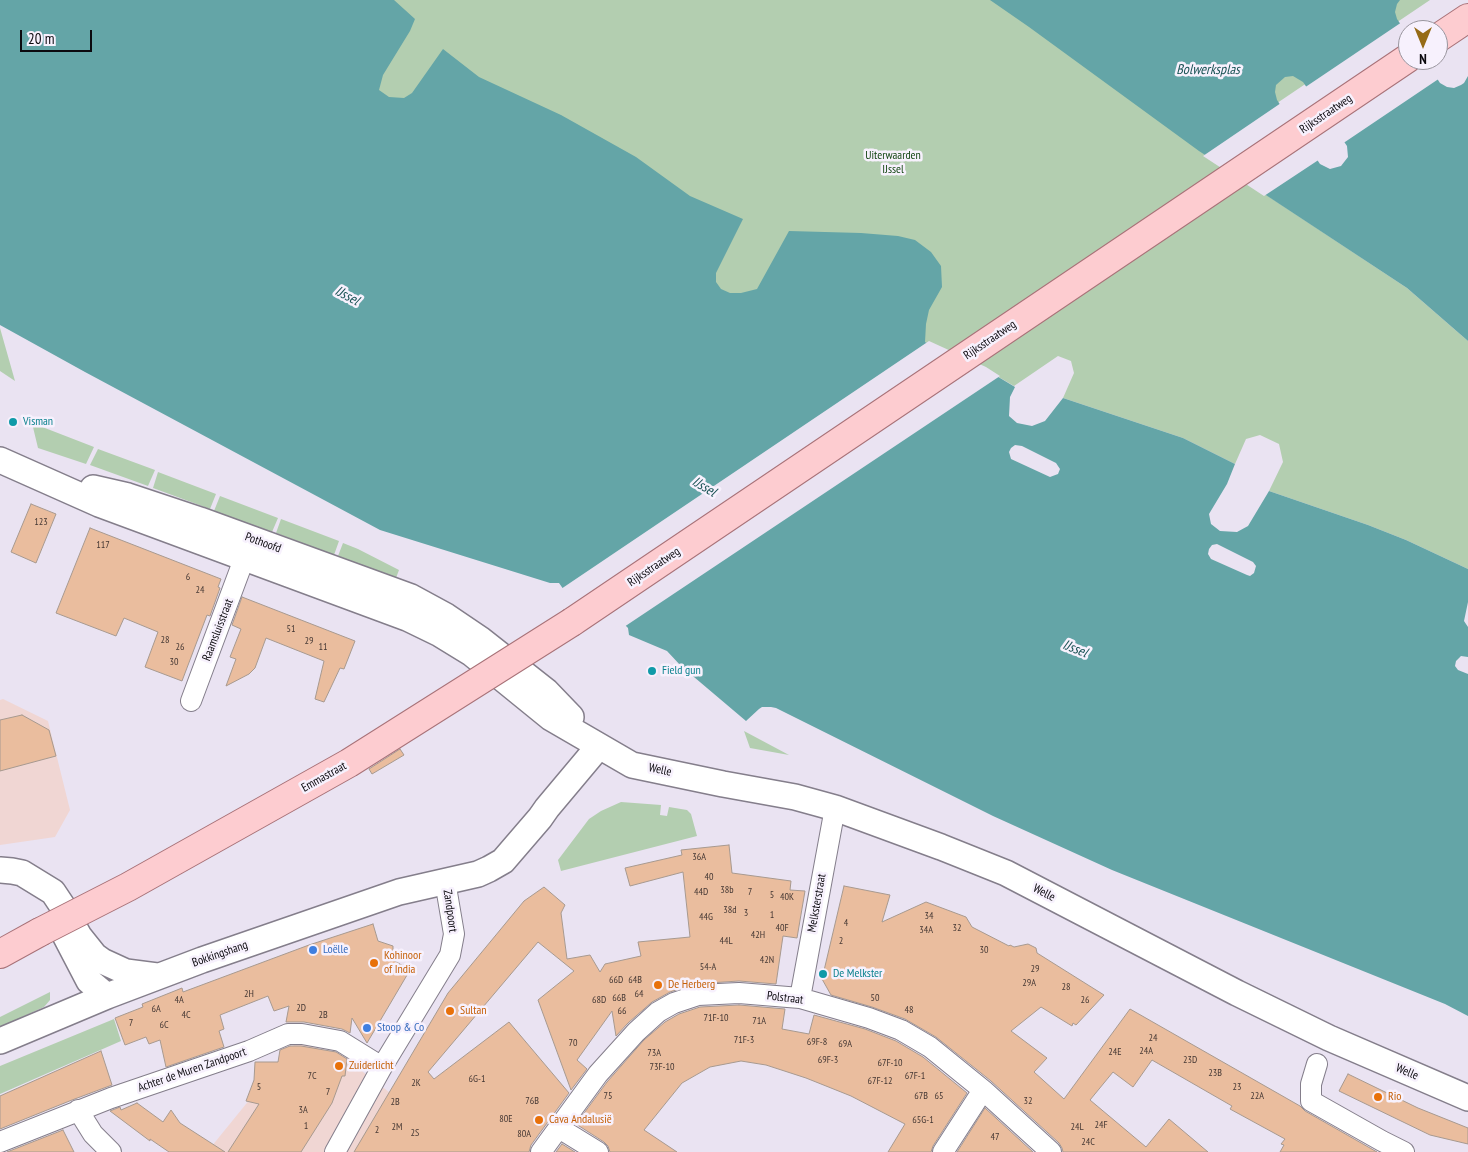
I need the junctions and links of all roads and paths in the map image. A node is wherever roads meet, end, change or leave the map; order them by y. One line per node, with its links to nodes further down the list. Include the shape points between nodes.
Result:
1 (1468, 18): 2 (main road)
2 (1448, 31)
3 (1398, 65): 7 (main road, Rijksstraatweg)
4 (0, 460): 5 (street, Pothoofd)
5 (34, 475): 6 (street, Pothoofd, via 98,504); 8 (street, Pothoofd, via 128,496 411,597 446,616)
6 (244, 559): 8 (street, Pothoofd); 9 (street, Raamsluisstraat)
7 (572, 622): 15 (main road, Emmastraat, bridge, via 349,763 128,887)
8 (476, 646): 10 (street, Welle, via 546,691)
9 (191, 701)
10 (600, 746): 11 (street, Welle, via 632,765); 13 (street, Zandpoort, via 503,861 478,874)
11 (835, 808): 18 (street, Melksterstraat); 23 (street, Welle, via 1006,873 1237,993)
12 (0, 870): 14 (street, via 22,873)
13 (445, 882): 16 (street, Bokkingshang, via 399,892); 21 (street, Zandpoort, via 454,934 450,955)
14 (41, 885): 16 (street, via 53,892 95,956 126,972); 17 (street, via 89,981)
15 (0, 954)
16 (159, 976): 17 (street, Bokkingshang)
17 (107, 996): 19 (street, Bokkingshang)
18 (800, 998): 22 (street, Polstraat, via 901,1030 930,1047); 25 (street, Polstraat, via 739,993 698,995 674,1003 658,1012 636,1032 598,1074)
19 (0, 1041)
20 (1317, 1064): 33 (street, via 1311,1084 1311,1102)
21 (382, 1067): 24 (street, Achter de Muren Zandpoort, via 340,1041 288,1034 249,1051); 28 (street, Zandpoort)
22 (983, 1090): 31 (street); 32 (street, Polstraat)
23 (1468, 1098)
24 (78, 1110): 26 (street, Achter de Muren Zandpoort); 27 (street, via 93,1134)
25 (559, 1128): 29 (street, Polstraat); 30 (street)
26 (0, 1142)
27 (111, 1152)
28 (334, 1152)
29 (541, 1152)
30 (598, 1152)
31 (943, 1152)
32 (1051, 1152)
33 (1404, 1152)

